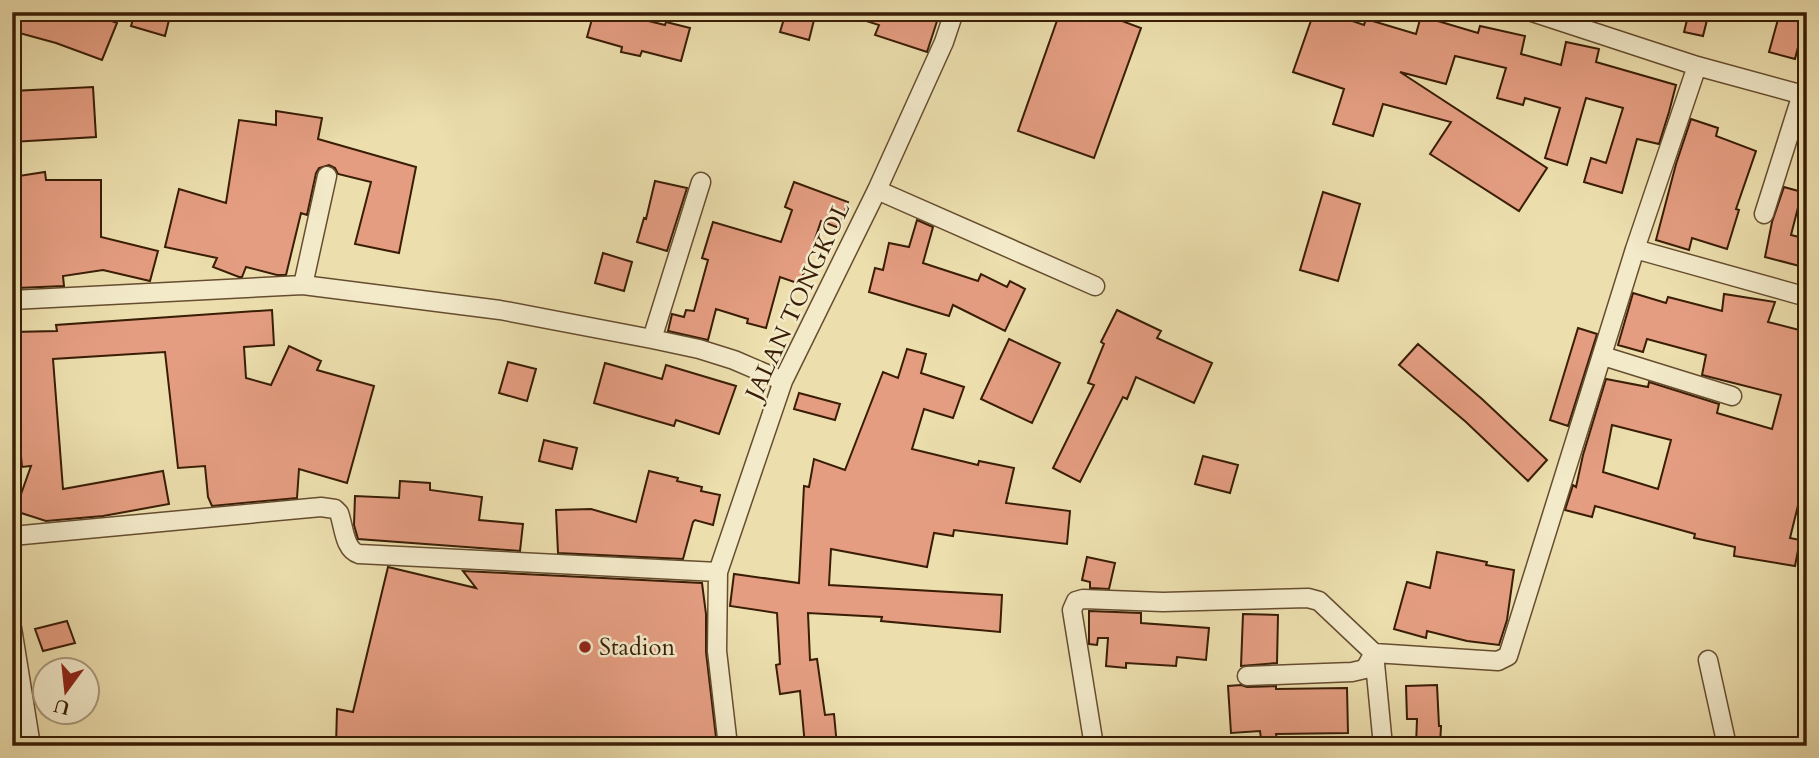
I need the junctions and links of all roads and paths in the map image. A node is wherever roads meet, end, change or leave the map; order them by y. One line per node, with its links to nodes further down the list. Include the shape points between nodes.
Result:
1 (632, 12): 4 (path)
2 (954, 12): 9 (street, JALAN TONGKOL)
3 (1532, 12): 5 (street)
4 (639, 15)
5 (1697, 66): 6 (street); 11 (street)
6 (1804, 95): 10 (street)
7 (327, 176): 12 (street)
8 (701, 183): 16 (street)
9 (877, 190): 13 (street); 18 (street, JALAN TONGKOL)
10 (1765, 214)
11 (1635, 249): 14 (street); 17 (street)
12 (303, 285): 15 (street); 16 (street, via 500,310)
13 (1095, 286)
14 (1807, 297)
15 (12, 300)
16 (652, 339): 18 (street, via 723,356)
17 (1603, 356): 19 (street); 23 (street, via 1508,656 1498,661)
18 (783, 381): 21 (street, JALAN TONGKOL)
19 (1732, 396)
20 (12, 536): 21 (street, via 321,508 339,513 349,546 356,553)
21 (718, 572): 27 (street, JALAN TONGKOL, via 717,651)
22 (12, 628): 26 (street)
23 (1374, 653): 25 (street, via 1365,669 1352,672); 28 (street, via 1319,601 1308,598 1079,600 1072,610); 29 (street)
24 (1708, 660): 30 (street)
25 (1247, 676)
26 (31, 746)
27 (728, 746)
28 (1094, 746)
29 (1383, 746)
30 (1727, 746)

